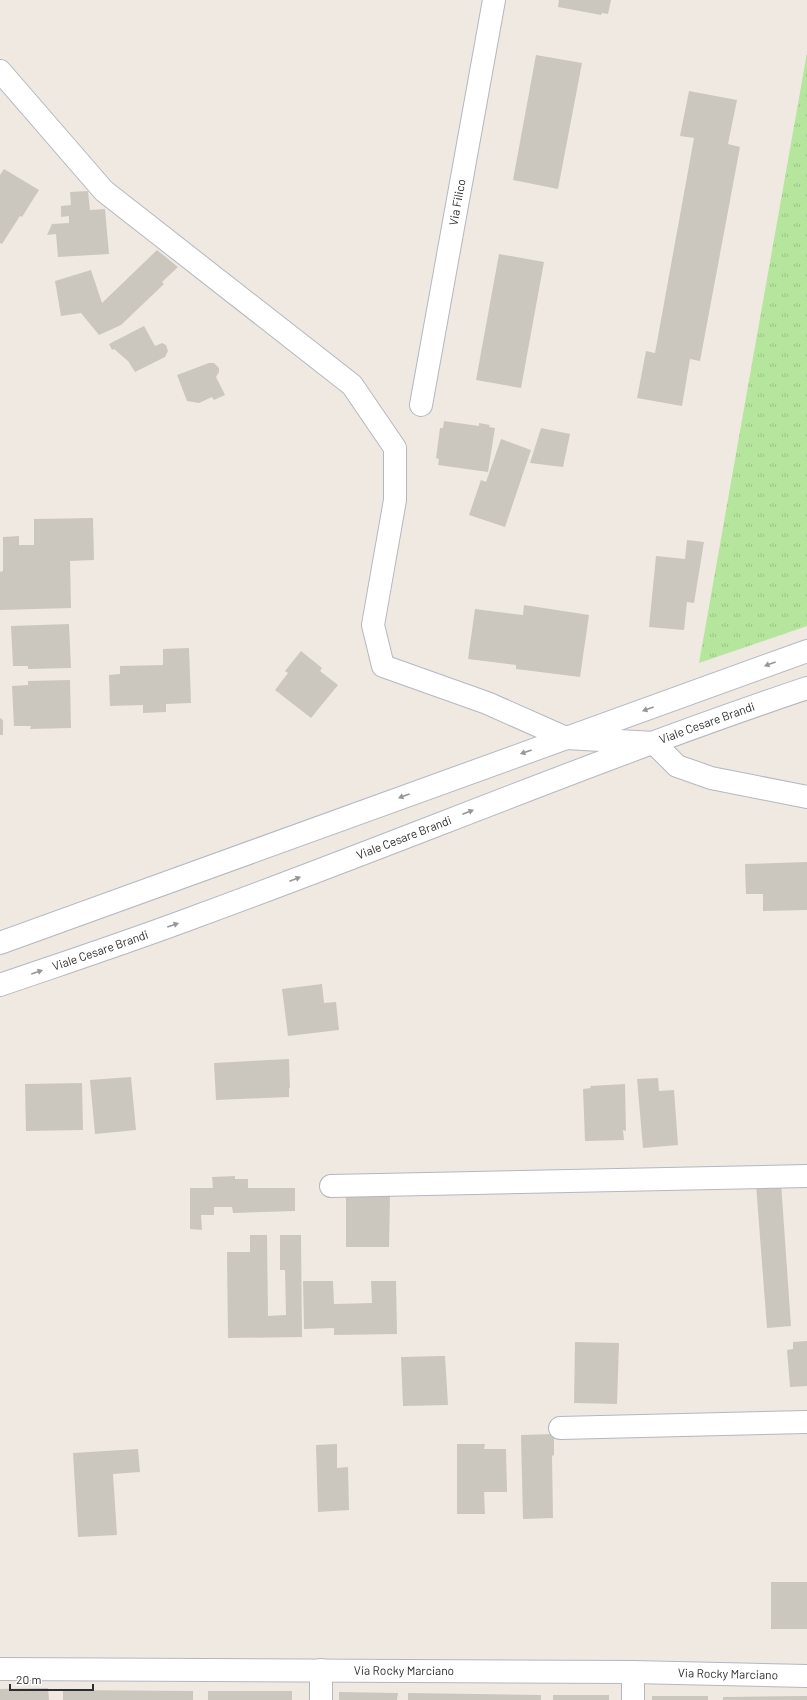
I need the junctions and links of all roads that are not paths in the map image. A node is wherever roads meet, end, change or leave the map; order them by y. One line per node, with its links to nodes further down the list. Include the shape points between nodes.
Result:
1 (494, 0): 3 (street, Via Filico)
2 (0, 72): 6 (street, via 104,191 352,385 395,448 394,500 373,625 383,666 487,703)
3 (420, 405)
4 (807, 650): 6 (street, one-way to 6)
5 (807, 688): 7 (street, Viale Cesare Brandi)
6 (566, 738): 7 (street); 9 (street, one-way to 9)
7 (654, 742): 8 (street, via 677,766 704,776); 10 (street, Viale Cesare Brandi, one-way to 7, via 200,916)
8 (807, 797)
9 (0, 943)
10 (0, 985)
11 (807, 1176): 12 (street)
12 (331, 1186)
13 (807, 1422): 14 (street)
14 (560, 1428)
15 (0, 1669): 16 (street, Via Rocky Marciano)
16 (321, 1670): 17 (street, Via Rocky Marciano); 19 (street)
17 (633, 1672): 18 (street, Via Rocky Marciano); 20 (street)
18 (807, 1676)
19 (321, 1700)
20 (633, 1700)

